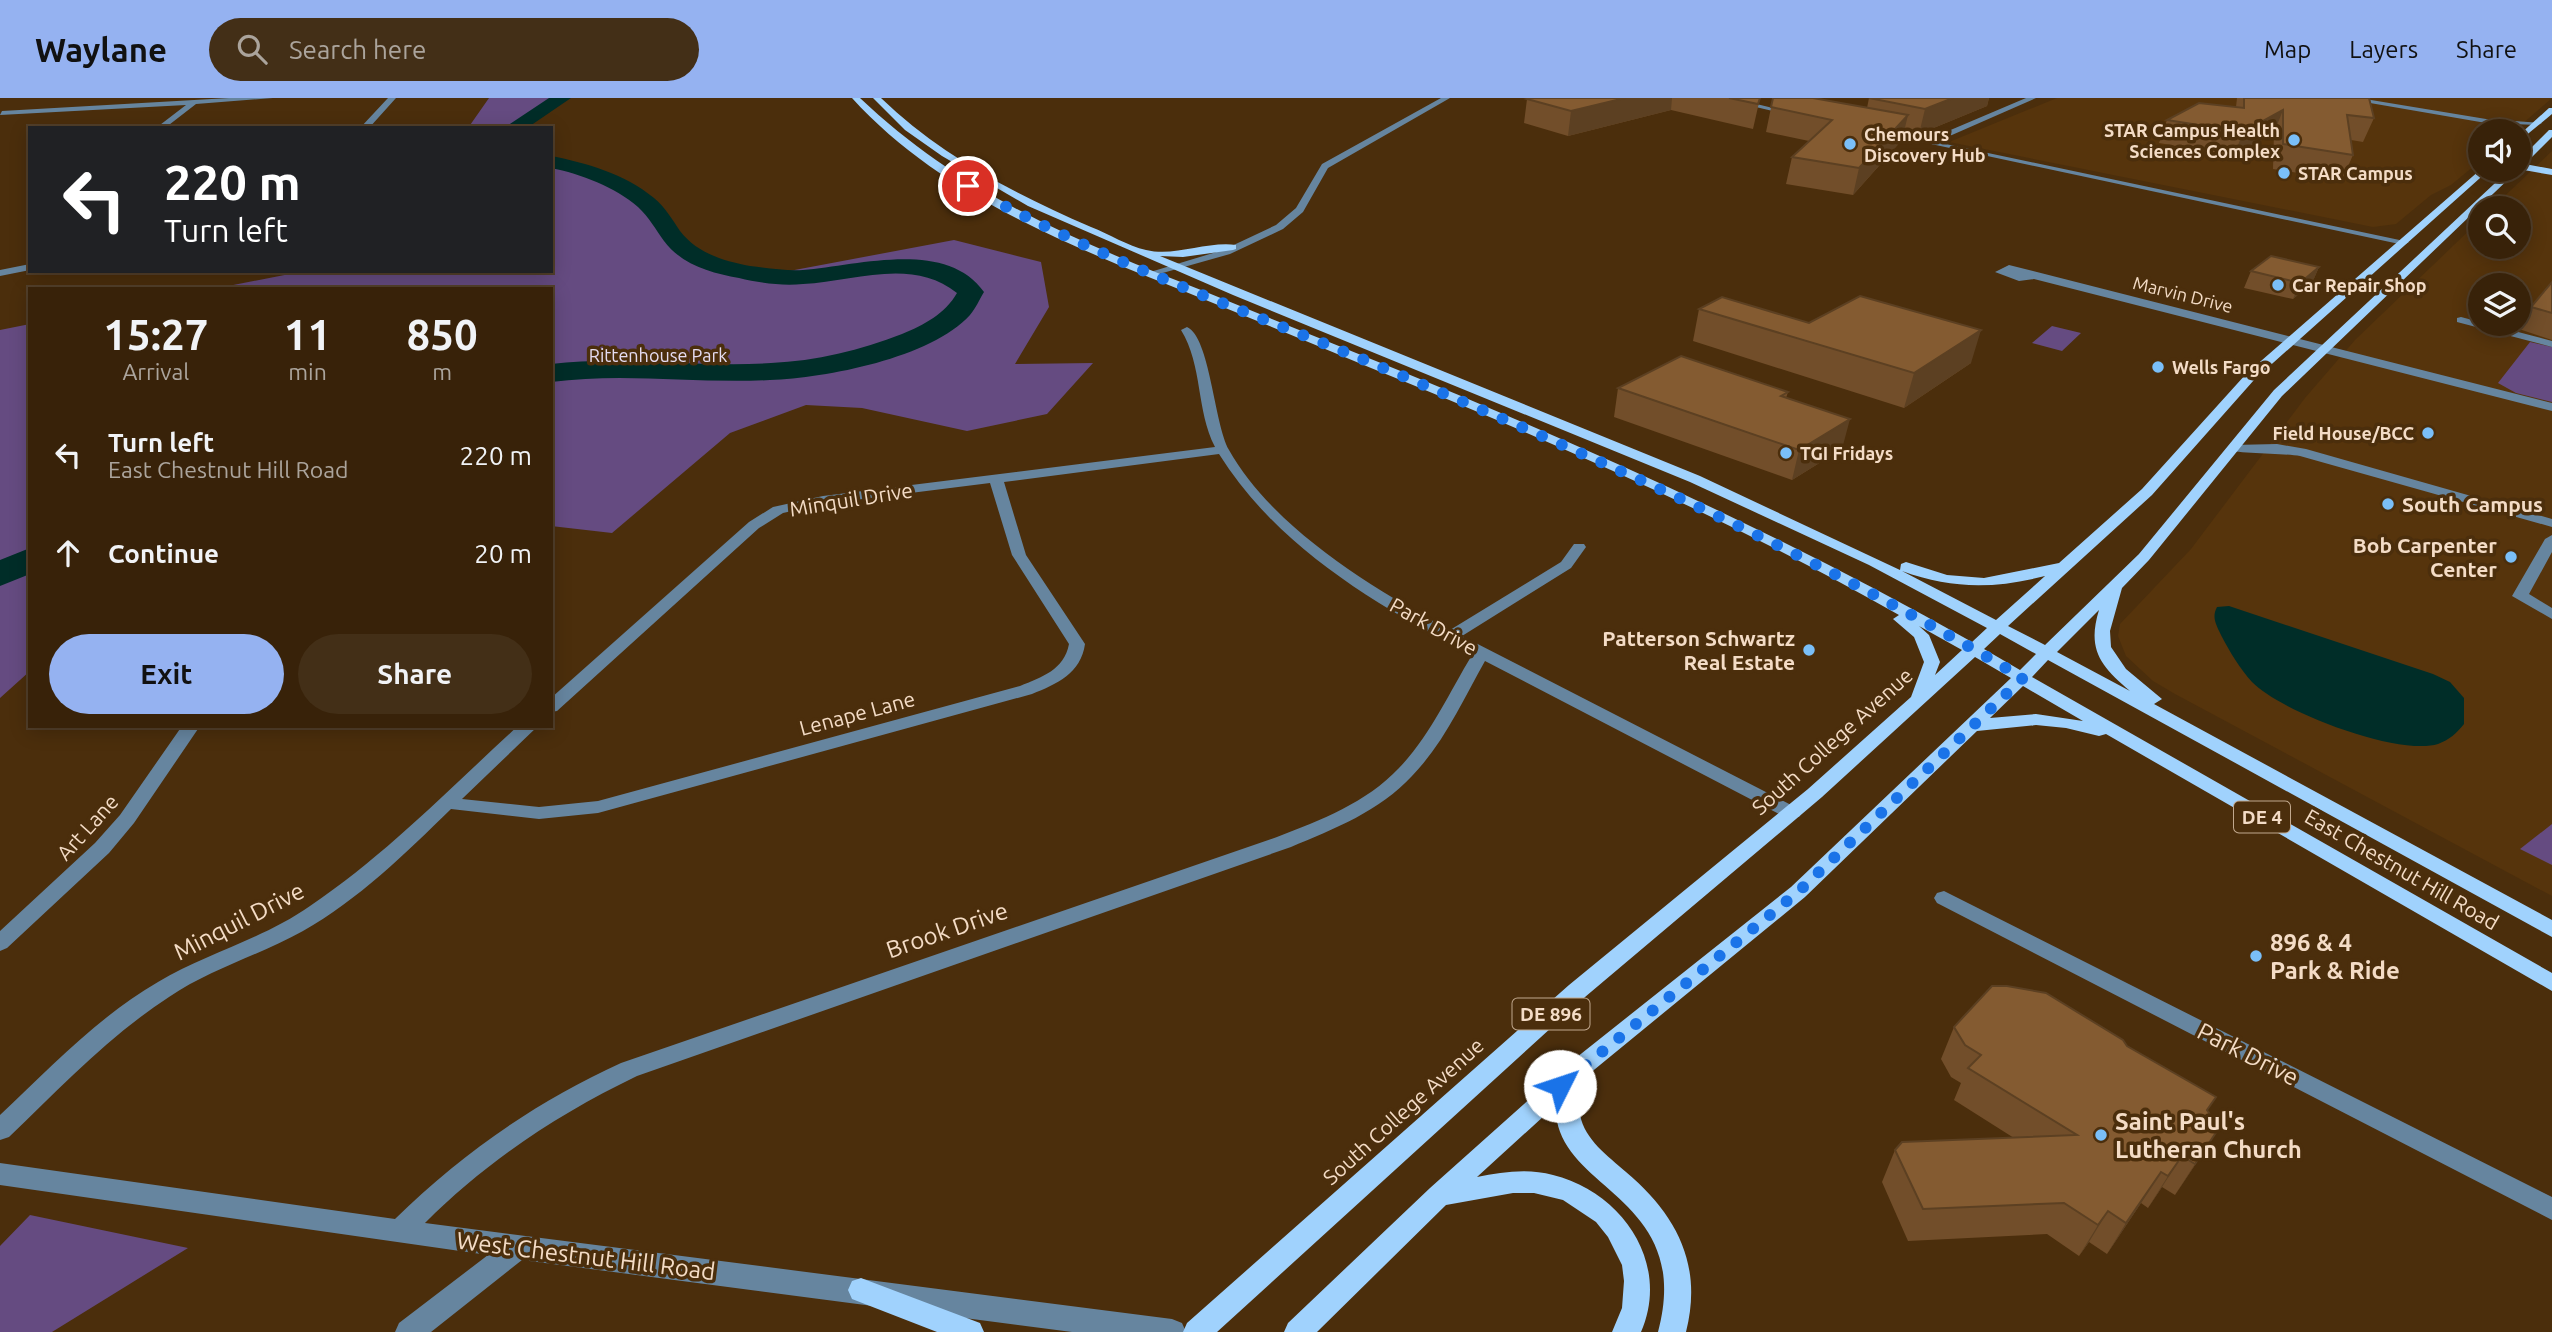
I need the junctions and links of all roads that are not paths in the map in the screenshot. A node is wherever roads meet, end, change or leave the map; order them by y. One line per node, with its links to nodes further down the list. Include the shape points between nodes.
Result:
1 (269, 98): 9 (street)
2 (392, 98): 20 (street)
3 (856, 98): 39 (main road, DE 4, via 903,143 968,186)
4 (877, 98): 32 (main road, DE 4, via 908,128 969,170)
5 (1446, 98): 34 (street, via 1334,159 1317,175 1310,196 1295,216)
6 (1722, 98): 15 (street)
7 (2032, 98): 12 (street)
8 (2345, 98): 16 (street)
9 (198, 100): 14 (street); 19 (street)
10 (20, 103): 14 (street)
11 (1997, 104): 12 (street)
12 (2012, 106): 24 (street)
13 (2552, 110): 18 (main road)
14 (1, 113)
15 (1805, 117)
16 (2474, 119)
17 (2531, 123): 18 (street)
18 (2538, 123): 22 (main road)
19 (163, 126)
20 (367, 126)
21 (1865, 129): 24 (street)
22 (2531, 129)
23 (2552, 132): 25 (main road)
24 (1928, 142): 30 (street)
25 (2531, 153)
26 (2531, 168): 27 (main road)
27 (2552, 172)
28 (2471, 182): 31 (main road, South College Avenue)
29 (2501, 182): 46 (main road)
30 (2327, 226): 31 (street, via 2382,231); 33 (street); 35 (street, via 2371,242 2382,249)
31 (2420, 227): 33 (main road, South College Avenue)
32 (1112, 241): 34 (main road, via 1167,254); 37 (main road, DE 4)
33 (2404, 242): 35 (main road, South College Avenue)
34 (1233, 247): 37 (street); 41 (main road, via 1207,267 1217,281)
35 (2385, 259): 44 (main road, South College Avenue)
36 (28, 267): 38 (street)
37 (1174, 267): 39 (street); 41 (main road, DE 4)
38 (0, 273)
39 (1153, 273): 56 (main road, DE 4, via 1610,464 1748,528)
40 (2034, 276): 44 (street, Marvin Drive)
41 (1237, 293): 51 (main road, DE 4)
42 (2461, 320): 45 (street)
43 (1187, 330): 49 (street, Park Drive, via 1198,349 1213,426)
44 (2292, 340): 46 (street, Marvin Drive); 55 (main road, South College Avenue, via 2238,390 2161,478)
45 (2552, 344)
46 (2323, 348): 47 (street, Marvin Drive); 48 (main road, via 2278,393)
47 (2552, 407)
48 (2233, 449): 52 (street, via 2301,452); 57 (main road, via 2170,528)
49 (1223, 450): 50 (street, Minquil Drive); 60 (street, Park Drive, via 1258,497 1309,545 1379,596)
50 (996, 479): 66 (street, Minquil Drive, via 778,510 754,525); 72 (street, Lenape Lane, via 1019,555 1077,644 1072,662 1055,678 1026,690 598,807 533,815)
51 (1781, 517): 55 (main road, via 1944,579 2008,582); 59 (main road, DE 4)
52 (2552, 523)
53 (2552, 538): 58 (street, via 2520,596)
54 (1579, 547): 60 (street, via 1566,565)
55 (2066, 566): 59 (main road, South College Avenue)
56 (1862, 588): 61 (main road, DE 4); 65 (main road, DE 896, via 1921,635 1927,647 1932,662)
57 (2113, 588): 62 (main road); 71 (main road, via 2101,638 2108,656 2138,689)
58 (2552, 614)
59 (1999, 626): 61 (main road, South College Avenue); 62 (main road, DE 4)
60 (1451, 636): 63 (street, Park Drive)
61 (1973, 649): 64 (main road, East Chestnut Hill Road / DE 4); 65 (main road, South College Avenue)
62 (2047, 652): 64 (main road, DE 896); 71 (main road, East Chestnut Hill Road / DE 4)
63 (1481, 653): 73 (street, Park Drive); 83 (street, Brook Drive, via 1418,758 1389,788 1354,811 1284,842 602,1080 511,1134 452,1180)
64 (2023, 678): 67 (main road, DE 896); 70 (main road, East Chestnut Hill Road / DE 4)
65 (1913, 704): 73 (main road, South College Avenue / DE 896)
66 (553, 705)
67 (1972, 727): 70 (main road, via 2008,719 2055,719); 78 (main road, DE 896, via 1798,892)
68 (190, 728): 76 (street, Art Lane, via 102,848)
69 (528, 728): 72 (street, Minquil Drive)
70 (2139, 746): 77 (main road, East Chestnut Hill Road / DE 4)
71 (2238, 757): 75 (main road, East Chestnut Hill Road / DE 4)
72 (445, 803): 79 (street, Minquil Drive, via 315,914 142,1003 92,1043)
73 (1792, 813): 90 (main road, South College Avenue / DE 896, via 1577,990)
74 (1944, 898): 82 (street, Park Drive)
75 (2552, 929)
76 (0, 943)
77 (2552, 983)
78 (1580, 1068): 81 (main road, DE 896); 86 (main road, via 1567,1114 1577,1140 1658,1222 1680,1270)
79 (0, 1130)
80 (0, 1174): 83 (street, West Chestnut Hill Road)
81 (1439, 1196): 91 (main road, DE 896); 92 (main road, via 1536,1182 1596,1204 1616,1224 1640,1281)
82 (2552, 1209)
83 (399, 1231): 84 (street, West Chestnut Hill Road)
84 (518, 1248): 85 (street, West Chestnut Hill Road); 87 (street)
85 (862, 1290): 88 (main road); 89 (street, West Chestnut Hill Road)
86 (1678, 1327)
87 (409, 1332)
88 (970, 1332)
89 (1172, 1332)
90 (1197, 1332)
91 (1297, 1332)
92 (1626, 1332)

